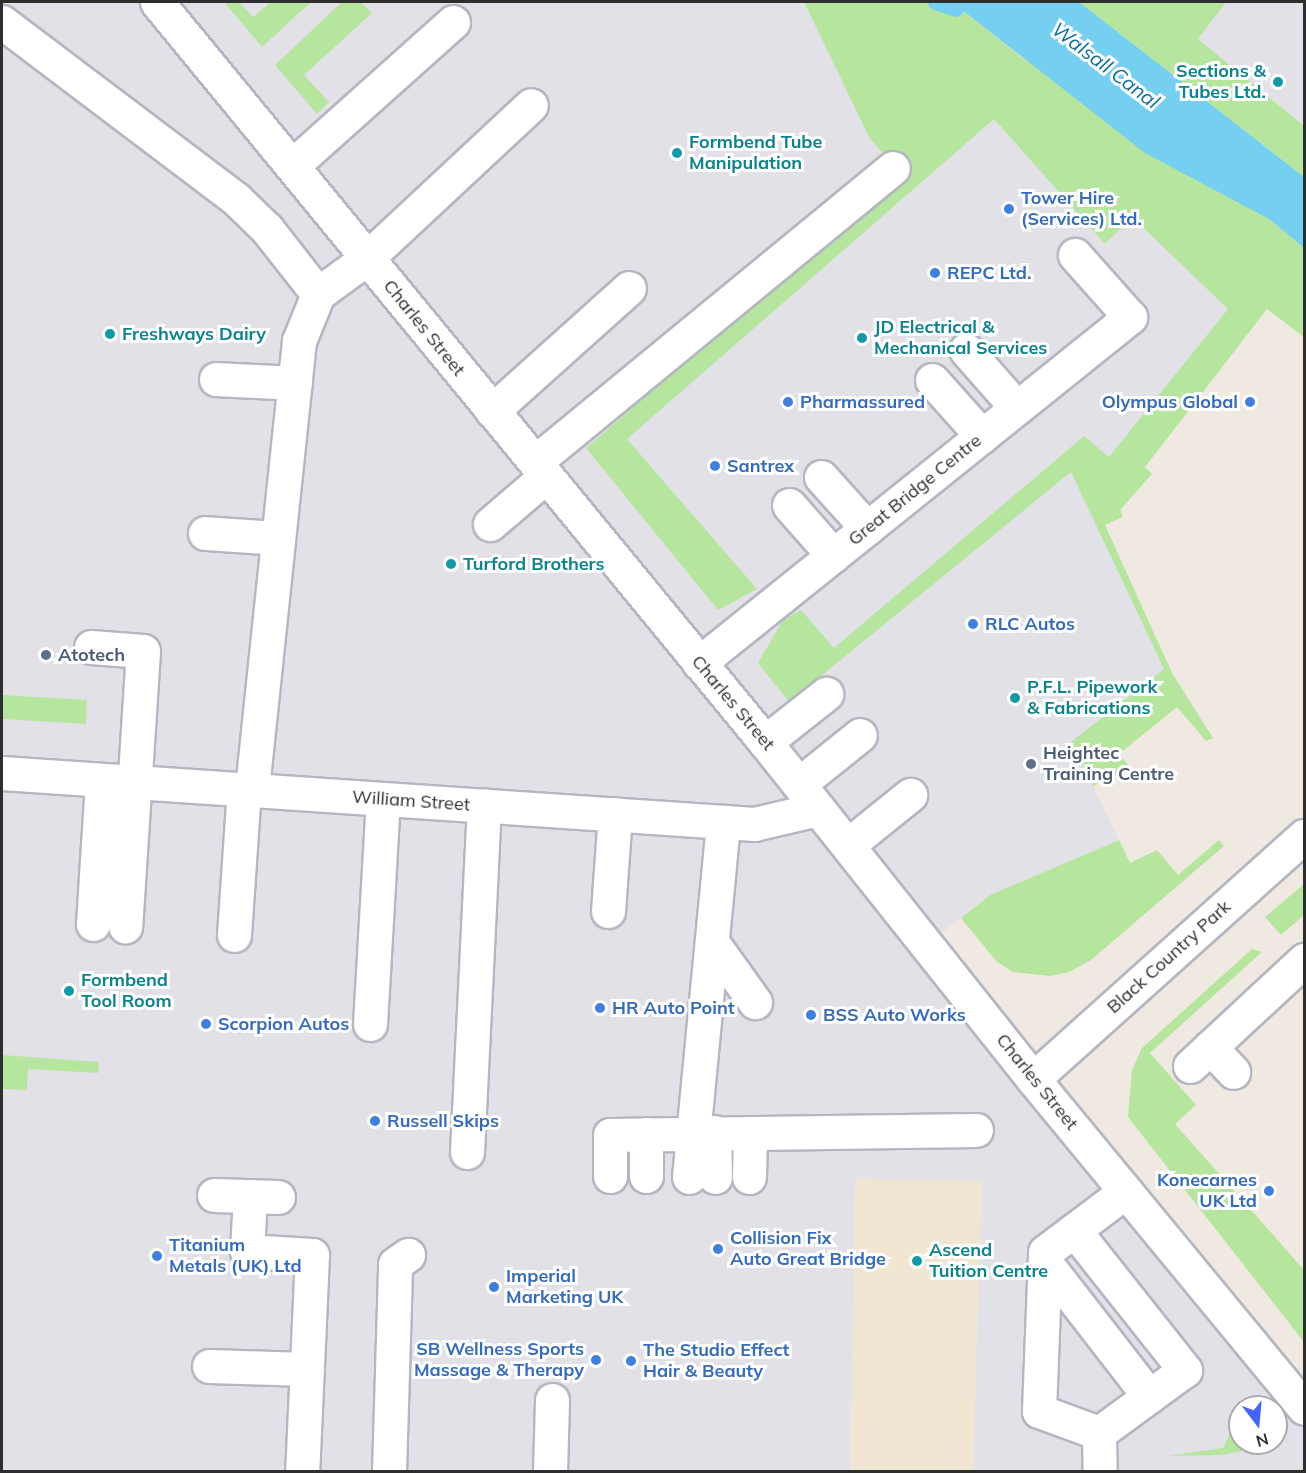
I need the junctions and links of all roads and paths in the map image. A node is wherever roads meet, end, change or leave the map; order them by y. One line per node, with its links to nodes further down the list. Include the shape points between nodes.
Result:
1 (12, 2): 3 (street)
2 (171, 6): 6 (street, Charles Street)
3 (2, 20): 11 (street, via 236,199 267,229)
4 (453, 22): 6 (street)
5 (531, 105): 9 (street)
6 (292, 166): 9 (street, Charles Street)
7 (893, 168): 19 (street)
8 (1075, 255): 16 (street, Great Bridge Centre, via 1130,316)
9 (367, 258): 11 (street); 17 (street, Charles Street)
10 (630, 288): 17 (street)
11 (318, 294): 15 (street, via 299,341)
12 (966, 350): 16 (street)
13 (216, 379): 15 (street)
14 (932, 380): 18 (street)
15 (295, 383): 25 (street)
16 (1017, 408): 18 (street, Great Bridge Centre)
17 (492, 411): 19 (street, Charles Street)
18 (982, 436): 23 (street, Great Bridge Centre)
19 (541, 469): 22 (street); 28 (street, Charles Street)
20 (821, 477): 23 (street)
21 (789, 505): 26 (street)
22 (490, 524)
23 (867, 528): 26 (street, Great Bridge Centre)
24 (205, 533): 25 (street)
25 (278, 538): 35 (street)
26 (833, 555): 28 (street, Great Bridge Centre)
27 (91, 647): 34 (street, via 143,651)
28 (699, 663): 31 (street, Charles Street)
29 (826, 694): 31 (street)
30 (860, 735): 37 (street)
31 (765, 742): 37 (street, Charles Street)
32 (2, 773): 33 (street, William Street)
33 (102, 780): 34 (street, William Street); 34 (street, via 109,925)
34 (134, 782): 35 (street, William Street)
35 (248, 790): 38 (street, William Street); 45 (street)
36 (910, 795): 43 (street)
37 (808, 796): 41 (street, William Street, via 754,824); 43 (street, Charles Street)
38 (383, 799): 39 (street, William Street); 49 (street)
39 (483, 806): 40 (street, William Street); 56 (street)
40 (615, 814): 41 (street, William Street); 44 (street)
41 (723, 822): 46 (street)
42 (1305, 836): 51 (street, Black Country Park)
43 (848, 845): 51 (street, Charles Street)
44 (608, 911)
45 (234, 935)
46 (712, 942): 48 (street); 54 (street)
47 (1305, 960): 50 (street, via 1200,1056)
48 (755, 1002)
49 (370, 1024)
50 (1233, 1072)
51 (1034, 1079): 61 (street, Charles Street)
52 (976, 1130): 53 (street)
53 (750, 1132): 54 (street); 60 (street)
54 (704, 1133): 55 (street); 59 (street)
55 (646, 1134): 57 (street, via 610,1135); 58 (street)
56 (467, 1152)
57 (610, 1176)
58 (646, 1176)
59 (702, 1177)
60 (749, 1177)
61 (1126, 1191): 63 (street); 70 (street, Charles Street)
62 (213, 1195): 67 (street, via 264,1196 247,1251 312,1255)
63 (1074, 1230): 65 (street, via 1045,1252); 68 (street, via 1185,1370)
64 (408, 1256): 73 (street, via 395,1264)
65 (1045, 1262): 68 (street); 71 (street, via 1040,1412)
66 (209, 1366): 67 (street)
67 (307, 1369): 72 (street)
68 (1149, 1396): 71 (street)
69 (552, 1400): 74 (street)
70 (1305, 1408)
71 (1099, 1433): 75 (street)
72 (302, 1472)
73 (388, 1472)
74 (550, 1472)
75 (1100, 1472)

